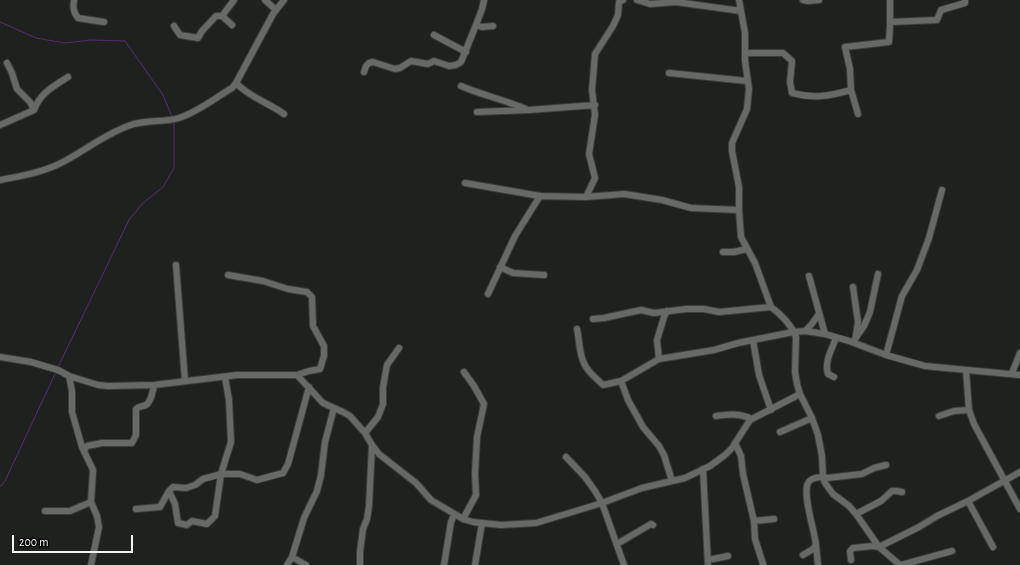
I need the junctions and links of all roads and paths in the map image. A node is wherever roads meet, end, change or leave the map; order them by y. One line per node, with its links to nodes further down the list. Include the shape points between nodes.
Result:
1 (74, 0): 16 (street, via 73,8 78,18)
2 (234, 0): 15 (street)
3 (265, 0): 13 (street)
4 (284, 0): 13 (street)
5 (484, 0): 19 (street)
6 (623, 0): 33 (street, via 619,2 618,15 613,26 595,54 592,90)
7 (637, 0): 14 (street, via 650,4 676,2)
8 (739, 0): 14 (street)
9 (804, 0): 10 (street)
10 (819, 0)
11 (890, 0): 17 (street)
12 (965, 0): 17 (street, via 965,3 942,10 937,20)
13 (276, 10): 30 (street)
14 (741, 11): 24 (street)
15 (222, 16): 18 (street); 20 (street, via 216,16 198,38 180,35)
16 (104, 22)
17 (890, 22): 32 (street, via 889,42 846,47)
18 (232, 25)
19 (476, 25): 21 (street); 23 (street)
20 (174, 26)
21 (493, 26)
22 (434, 35): 23 (street)
23 (466, 52): 26 (street, via 461,62 456,65 412,61 395,69 373,62 366,66)
24 (745, 53): 29 (street); 32 (street, via 783,53 792,61 792,93 802,96 826,96)
25 (6, 63): 34 (street, via 17,89)
26 (364, 72)
27 (669, 73): 29 (street)
28 (68, 77): 34 (street, via 37,101)
29 (747, 80): 45 (street, via 747,109 732,147 739,187)
30 (236, 83): 37 (street); 40 (street, via 197,110 173,119 146,121 127,126 66,161 47,169)
31 (461, 86): 35 (street)
32 (851, 90): 38 (street)
33 (594, 105): 35 (street); 44 (street, via 595,115 589,154 595,178)
34 (34, 110): 39 (street)
35 (529, 110): 36 (street)
36 (477, 112)
37 (284, 114)
38 (858, 114)
39 (0, 125)
40 (0, 180)
41 (465, 183): 43 (street)
42 (942, 190): 69 (street, via 917,270 902,296)
43 (540, 196): 44 (street); 49 (street, via 515,236)
44 (586, 197): 45 (street, via 624,194 691,208)
45 (739, 210): 46 (street, via 741,237)
46 (747, 249): 47 (street); 56 (street, via 755,263)
47 (723, 252)
48 (176, 264): 81 (street)
49 (500, 267): 52 (street, via 513,273); 55 (street)
50 (878, 274): 66 (street, via 870,312 864,326)
51 (228, 275): 77 (street, via 307,292 312,297 313,326 324,346 324,356 320,369)
52 (544, 276)
53 (809, 276): 58 (street)
54 (853, 287): 66 (street, via 858,322)
55 (488, 294)
56 (770, 307): 57 (street, via 719,312 686,308); 62 (street)
57 (667, 311): 59 (street, via 641,310); 71 (street, via 657,340)
58 (819, 314): 61 (street); 63 (street)
59 (593, 320)
60 (577, 329): 80 (street, via 581,355 588,371 603,385)
61 (805, 331): 62 (street); 63 (street)
62 (794, 332): 65 (street); 84 (street, via 795,372)
63 (825, 334): 64 (street)
64 (836, 338): 66 (street); 79 (street, via 827,366 828,374)
65 (753, 340): 71 (street, via 714,350); 86 (street, via 759,375)
66 (852, 340): 69 (street)
67 (399, 348): 93 (street, via 387,365 383,404 378,417)
68 (1020, 353): 74 (street)
69 (886, 355): 72 (street, via 925,366)
70 (0, 357): 76 (street, via 31,362)
71 (659, 359): 80 (street)
72 (966, 370): 74 (street); 87 (street)
73 (464, 372): 116 (street, via 484,404 477,437 476,496)
74 (1012, 373): 75 (street)
75 (1020, 375)
76 (69, 376): 82 (street, via 98,385); 96 (street, via 72,412)
77 (297, 376): 78 (street); 83 (street)
78 (225, 377): 81 (street); 101 (street, via 231,442)
79 (834, 377)
80 (621, 381): 103 (street, via 643,427 659,446)
81 (185, 382): 82 (street)
82 (154, 385): 96 (street, via 149,401 136,409 136,435 132,443 102,443 87,446)
83 (309, 387): 85 (street, via 323,403); 101 (street, via 288,464 283,473 257,480 240,474)
84 (800, 394): 86 (street); 90 (street)
85 (334, 408): 93 (street, via 350,416); 126 (street, via 317,491 304,518)
86 (771, 410): 91 (street)
87 (969, 410): 89 (street); 104 (street)
88 (716, 416): 91 (street, via 738,414)
89 (939, 416)
90 (812, 418): 92 (street); 102 (street, via 822,456)
91 (752, 419): 94 (street)
92 (780, 432)
93 (366, 433): 95 (street)
94 (735, 443): 99 (street, via 725,455); 117 (street, via 741,456)
95 (372, 445): 114 (street, via 378,454 416,483 431,500); 134 (street, via 369,506 363,529)
96 (84, 451): 108 (street, via 93,470)
97 (566, 457): 109 (street, via 596,491)
98 (886, 465): 102 (street, via 862,474)
99 (704, 469): 103 (street); 129 (street)
100 (1020, 472): 104 (street)
101 (221, 474): 105 (street, via 203,479 186,488 173,487); 105 (street, via 215,516 207,524 192,521 187,525 178,523 175,504)
102 (823, 477): 113 (street, via 832,494); 121 (street, via 810,480 806,487)
103 (672, 481): 109 (street, via 642,488)
104 (1005, 481): 107 (street); 111 (street)
105 (169, 491): 110 (street, via 160,507)
106 (902, 492): 113 (street, via 892,492)
107 (968, 501): 122 (street); 123 (street)
108 (91, 502): 112 (street, via 70,511); 131 (street, via 98,526)
109 (602, 504): 118 (street, via 536,523); 120 (street)
110 (136, 509)
111 (1020, 509)
112 (45, 512)
113 (856, 514): 122 (street)
114 (454, 515): 116 (street); 135 (street)
115 (774, 519): 117 (street)
116 (463, 520): 118 (street)
117 (754, 521): 130 (street, via 755,539)
118 (482, 523): 136 (street)
119 (654, 524): 120 (street)
120 (617, 544): 137 (street)
121 (816, 546): 125 (street); 138 (street)
122 (879, 547): 128 (street, via 853,548 850,551); 139 (street)
123 (993, 547)
124 (952, 551): 139 (street)
125 (803, 555)
126 (292, 556): 132 (street); 133 (street)
127 (728, 556): 129 (street)
128 (851, 560)
129 (708, 563)
130 (763, 564)
131 (91, 565)
132 (287, 565)
133 (306, 565)
134 (360, 565)
135 (444, 565)
136 (475, 565)
137 (624, 565)
138 (818, 565)
139 (900, 565)

